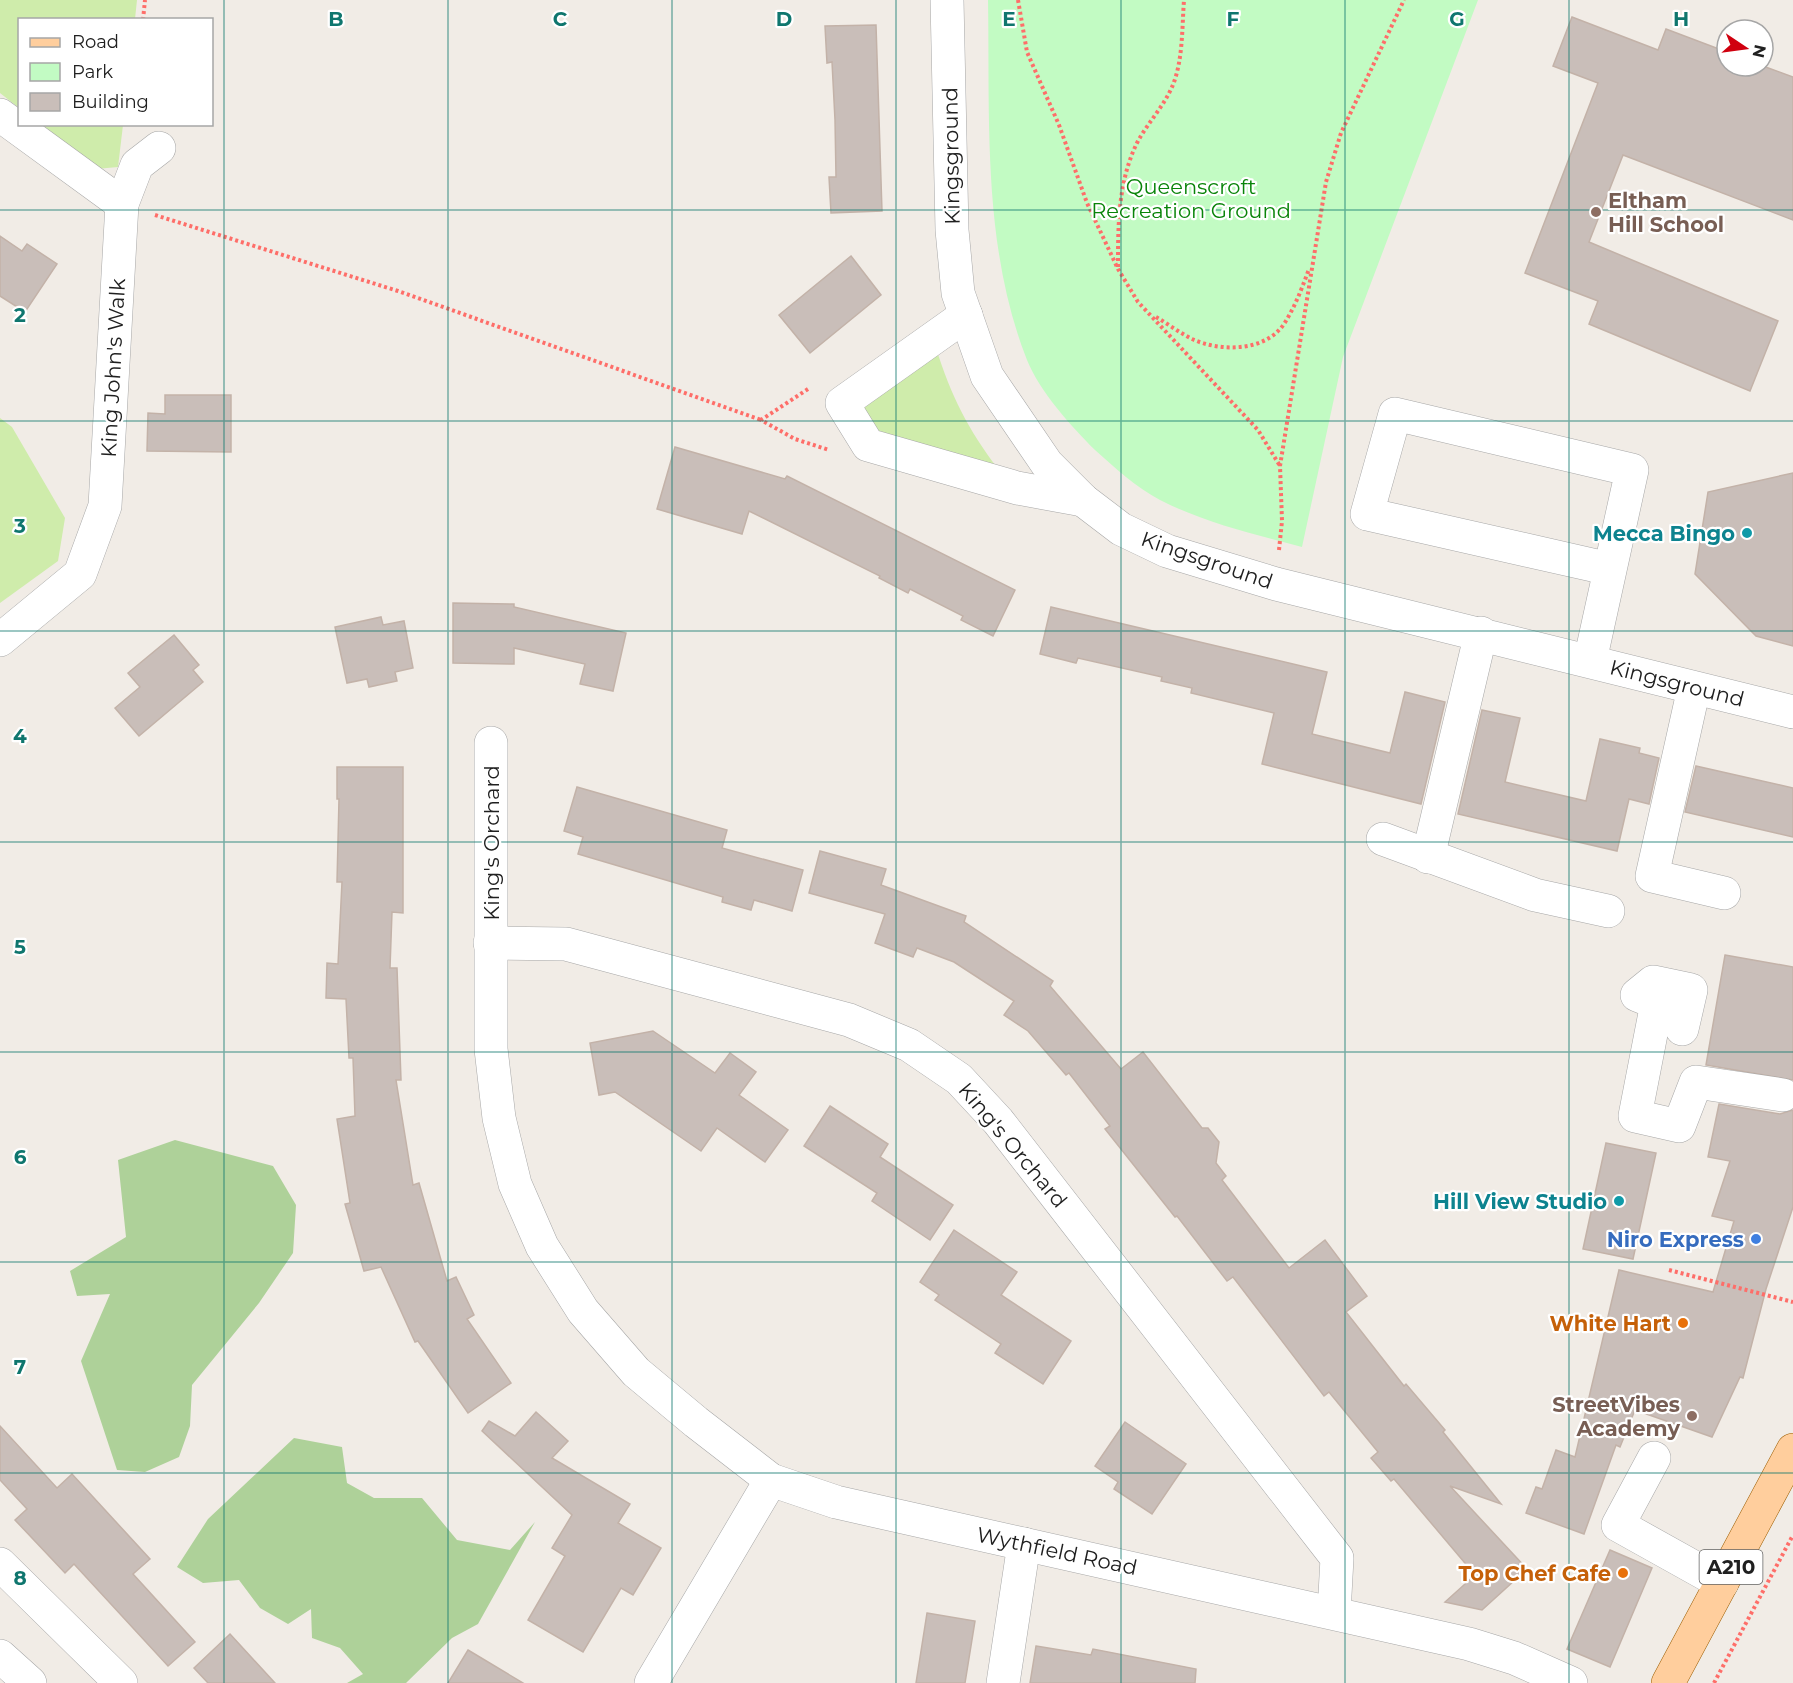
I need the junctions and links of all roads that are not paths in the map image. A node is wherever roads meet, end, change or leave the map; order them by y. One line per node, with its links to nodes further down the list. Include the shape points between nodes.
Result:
1 (947, 0): 5 (street, Kingsground, via 952,230 957,293)
2 (0, 115): 4 (street)
3 (159, 148): 4 (street, King John's Walk, via 136,165)
4 (122, 204): 9 (street, King John's Walk, via 105,506 80,574)
5 (966, 315): 6 (street, Kingsground, via 987,376 1047,464); 6 (street, via 842,403 868,445 1017,488)
6 (1083, 500): 8 (street, Kingsground, via 1121,529 1167,551 1276,584)
7 (1610, 568): 7 (street, via 1632,470 1395,414 1367,514); 10 (street)
8 (1481, 633): 10 (street, Kingsground); 15 (street)
9 (0, 640)
10 (1590, 661): 11 (street, Kingsground)
11 (1694, 688): 12 (street, Kingsground); 16 (street, via 1652,876)
12 (1793, 712)
13 (491, 743): 18 (street, King's Orchard)
14 (1383, 839): 15 (street)
15 (1428, 856): 17 (street, via 1535,895)
16 (1724, 893)
17 (1608, 911)
18 (490, 943): 23 (street, King's Orchard, via 491,1049 499,1118 515,1184 542,1246 583,1311 636,1372); 27 (street, King's Orchard, via 566,944 849,1020 909,1045 959,1079 998,1121 1337,1558)
19 (1682, 1029): 20 (street, via 1691,990 1653,982 1637,995 1657,1003 1635,1116 1679,1126 1696,1082)
20 (1783, 1095)
21 (1793, 1450): 26 (main road, A210)
22 (1654, 1458): 26 (street, via 1618,1526)
23 (771, 1480): 24 (street, Wythfield Road, via 836,1502); 31 (street)
24 (1024, 1544): 27 (street, Wythfield Road); 32 (street)
25 (0, 1564): 30 (street)
26 (1722, 1583): 34 (main road, A210)
27 (1334, 1613): 33 (street, Wythfield Road, via 1469,1644)
28 (0, 1656): 29 (street)
29 (30, 1683)
30 (121, 1683)
31 (651, 1683)
32 (1003, 1683)
33 (1571, 1683)
34 (1668, 1683)

